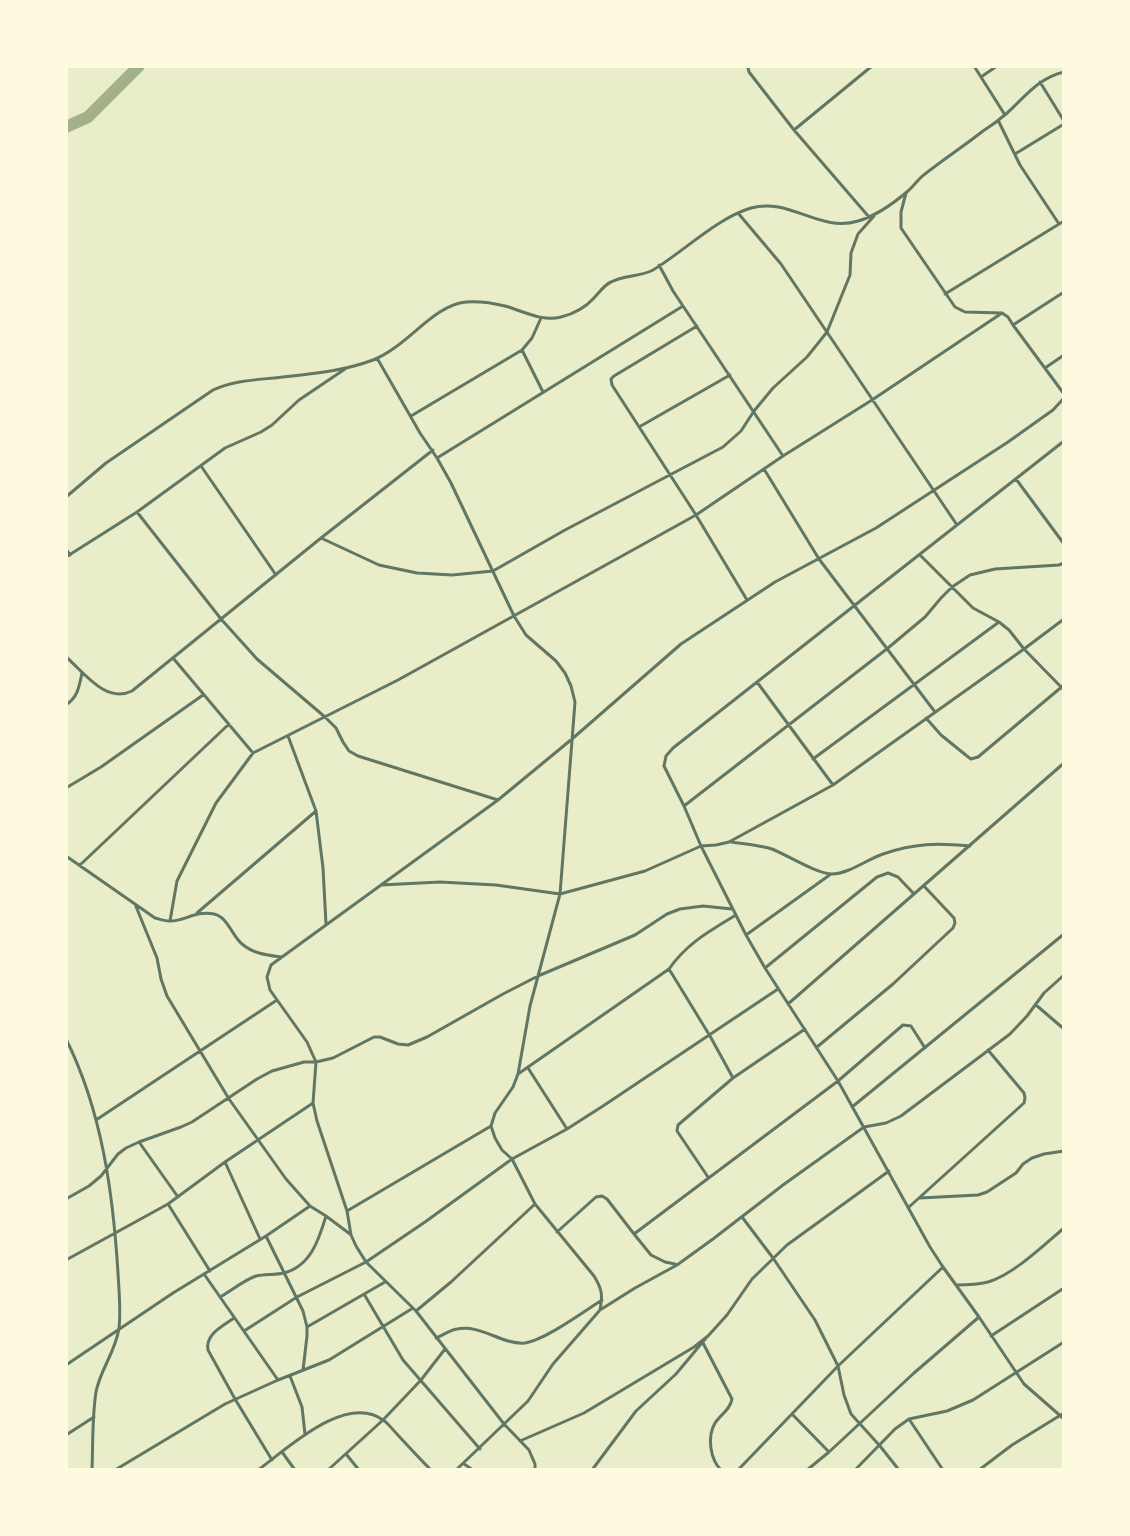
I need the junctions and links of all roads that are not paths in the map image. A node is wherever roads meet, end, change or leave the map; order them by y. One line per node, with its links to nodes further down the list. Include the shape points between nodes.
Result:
1 (751, 66): 11 (street, via 749,72)
2 (872, 66): 11 (street)
3 (974, 66): 6 (street)
4 (997, 66): 6 (street)
5 (1064, 72): 7 (street)
6 (981, 77): 8 (street)
7 (1040, 82): 8 (street); 10 (street)
8 (1005, 115): 9 (street)
9 (998, 120): 12 (street); 13 (street)
10 (1064, 122): 12 (street)
11 (794, 130): 16 (street)
12 (1015, 154): 18 (street)
13 (906, 193): 15 (street); 21 (street, via 901,228)
14 (738, 213): 16 (street, via 752,208 784,207 834,224); 19 (street); 27 (street, via 781,264)
15 (878, 213): 16 (street); 27 (street, via 858,234 851,253 850,275)
16 (869, 217)
17 (1064, 221): 18 (street)
18 (1059, 224): 21 (street)
19 (659, 265): 22 (street); 24 (street, via 612,281 573,313)
20 (1064, 292): 25 (street)
21 (945, 294): 23 (street, via 965,312)
22 (683, 306): 26 (street); 34 (street)
23 (1002, 313): 25 (street); 37 (street)
24 (541, 318): 28 (street); 30 (street, via 484,302 454,304)
25 (1013, 325): 31 (street)
26 (697, 326): 33 (street); 40 (street, via 611,380)
27 (827, 332): 37 (street); 38 (street)
28 (522, 350): 34 (street); 39 (street)
29 (1064, 355): 31 (street)
30 (377, 358): 32 (street); 39 (street)
31 (1045, 368): 35 (street)
32 (346, 369): 45 (street, via 299,400 272,425 225,448); 50 (street, via 226,384 106,463)
33 (730, 375): 38 (street); 40 (street)
34 (543, 392): 44 (street)
35 (1064, 394)
36 (1064, 399): 49 (street, via 1008,442)
37 (872, 400): 43 (street); 49 (street)
38 (754, 411): 43 (street); 47 (street, via 741,431 723,447)
39 (411, 416): 42 (street)
40 (639, 427): 47 (street)
41 (1064, 441): 48 (street)
42 (433, 450): 44 (street); 54 (street)
43 (783, 456): 46 (street)
44 (437, 458): 61 (street)
45 (201, 466): 51 (street); 62 (street)
46 (764, 469): 52 (street); 59 (street)
47 (670, 475): 52 (street); 61 (street)
48 (1016, 479): 53 (street); 55 (street)
49 (934, 490): 53 (street); 59 (street)
50 (66, 497)
51 (137, 512): 58 (street); 67 (street)
52 (696, 515): 64 (street); 66 (street)
53 (957, 525): 57 (street)
54 (321, 537): 61 (street, via 379,565 417,573); 62 (street)
55 (1064, 544)
56 (66, 549): 58 (street)
57 (920, 555): 63 (street); 65 (street)
58 (68, 556)
59 (819, 559): 64 (street); 65 (street)
60 (1064, 563): 63 (street, via 995,569 970,575)
61 (493, 572): 66 (street)
62 (276, 575): 67 (street)
63 (952, 587): 69 (street, via 973,608); 70 (street, via 925,617)
64 (747, 600): 86 (street, via 681,644)
65 (855, 605): 70 (street); 75 (street)
66 (514, 616): 81 (street); 86 (street, via 526,635 565,673 575,702)
67 (221, 619): 73 (street); 81 (street, via 257,659)
68 (1064, 619): 71 (street)
69 (999, 622): 71 (street); 76 (street)
70 (888, 648): 76 (street); 84 (street)
71 (1024, 649): 77 (street); 80 (street)
72 (66, 657): 74 (street)
73 (173, 658): 74 (street, via 125,694 109,692); 78 (street)
74 (82, 673): 79 (street, via 78,692)
75 (757, 682): 84 (street); 93 (street, via 666,756 664,766)
76 (915, 684): 80 (street); 88 (street)
77 (1063, 688): 82 (street, via 971,759)
78 (203, 695): 83 (street); 91 (street)
79 (66, 705)
80 (935, 712): 82 (street)
81 (325, 717): 85 (street); 92 (street, via 349,751 358,756)
82 (926, 718): 90 (street)
83 (229, 724): 87 (street); 99 (street)
84 (789, 725): 88 (street); 93 (street)
85 (288, 736): 87 (street); 94 (street)
86 (572, 739): 92 (street); 103 (street)
87 (253, 753): 109 (street, via 216,803 201,831 177,881)
88 (813, 759): 90 (street)
89 (1064, 763): 97 (street)
90 (833, 785): 95 (street)
91 (66, 788)
92 (498, 800): 101 (street)
93 (684, 806): 96 (street)
94 (316, 811): 107 (street); 110 (street)
95 (729, 842): 96 (street); 100 (street, via 772,849)
96 (701, 846): 103 (street, via 645,871); 106 (street)
97 (970, 846): 100 (street, via 911,845); 102 (street)
98 (66, 856): 99 (street)
99 (80, 865): 105 (street)
100 (831, 874): 112 (street)
101 (380, 885): 103 (street, via 441,882); 110 (street)
102 (924, 886): 104 (street); 126 (street, via 954,918 953,928)
103 (560, 894): 117 (street)
104 (914, 894): 114 (street, via 898,877 888,873 877,877); 120 (street)
105 (135, 904): 109 (street, via 155,918); 129 (street, via 158,958 166,996)
106 (732, 909): 108 (street); 117 (street, via 680,909 619,943)
107 (197, 913): 109 (street); 113 (street, via 216,914 241,943 257,953)
108 (736, 915): 112 (street); 115 (street, via 693,941)
109 (170, 921)
110 (326, 925): 113 (street)
111 (1064, 934): 127 (street)
112 (746, 935): 114 (street)
113 (281, 957): 119 (street, via 271,965 267,976)
114 (765, 968): 118 (street)
115 (669, 969): 124 (street); 131 (street)
116 (1064, 975): 121 (street)
117 (538, 976): 130 (street, via 408,1045 374,1037 333,1058); 132 (street)
118 (778, 989): 120 (street); 124 (street)
119 (277, 1000): 129 (street); 130 (street, via 307,1042)
120 (788, 1004): 122 (street)
121 (1036, 1005): 123 (street); 128 (street, via 1010,1034)
122 (805, 1029): 126 (street); 133 (street)
123 (1064, 1029)
124 (710, 1036): 133 (street); 141 (street)
125 (66, 1039): 138 (street, via 80,1068)
126 (817, 1047): 134 (street)
127 (925, 1048): 134 (street, via 911,1026 903,1025); 137 (street)
128 (988, 1050): 140 (street, via 901,1116); 151 (street, via 1024,1093 1024,1103)
129 (200, 1051): 135 (street); 138 (street)
130 (316, 1062): 135 (street, via 272,1071); 136 (street)
131 (528, 1068): 132 (street); 141 (street)
132 (518, 1074): 139 (street)
133 (733, 1078): 149 (street, via 676,1128)
134 (838, 1081): 137 (street); 149 (street)
135 (229, 1099): 142 (street); 143 (street, via 181,1127)
136 (313, 1103): 142 (street); 157 (street)
137 (852, 1107): 140 (street)
138 (96, 1120): 147 (street)
139 (491, 1126): 145 (street, via 502,1150); 157 (street)
140 (864, 1127): 148 (street); 159 (street)
141 (567, 1129): 145 (street)
142 (258, 1140): 146 (street); 155 (street)
143 (139, 1142): 147 (street, via 118,1154); 150 (street)
144 (1064, 1151): 151 (street, via 1032,1158 1016,1173 978,1195)
145 (512, 1159): 154 (street); 169 (street)
146 (225, 1162): 150 (street); 166 (street)
147 (107, 1170): 152 (street); 162 (street)
148 (889, 1172): 156 (street); 167 (street)
149 (708, 1177): 163 (street)
150 (178, 1197): 153 (street)
151 (919, 1198): 156 (street)
152 (66, 1199)
153 (168, 1204): 162 (street); 172 (street)
154 (535, 1204): 161 (street); 182 (street)
155 (310, 1206): 158 (street); 165 (street)
156 (909, 1207): 171 (street)
157 (346, 1211): 164 (street)
158 (326, 1216): 164 (street); 173 (street, via 309,1257)
159 (742, 1217): 167 (street); 170 (street)
160 (1064, 1228): 176 (street, via 1008,1273 990,1282)
161 (557, 1232): 163 (street, via 602,1196); 181 (street, via 594,1276 601,1287)
162 (116, 1233): 168 (street); 188 (street)
163 (634, 1234): 170 (street, via 651,1255)
164 (351, 1235): 169 (street)
165 (266, 1236): 166 (street); 173 (street)
166 (260, 1239): 172 (street)
167 (772, 1258): 190 (street); 197 (street, via 814,1320)
168 (66, 1260)
169 (366, 1262): 175 (street); 180 (street)
170 (677, 1265): 183 (street)
171 (943, 1267): 176 (street); 197 (street)
172 (210, 1271): 174 (street)
173 (284, 1272): 179 (street, via 255,1277); 180 (street)
174 (204, 1274): 179 (street); 188 (street)
175 (385, 1282): 178 (street); 182 (street)
176 (956, 1285): 184 (street)
177 (1064, 1288): 191 (street)
178 (364, 1294): 186 (street); 187 (street)
179 (220, 1297): 185 (street)
180 (297, 1298): 186 (street); 189 (street)
181 (602, 1300): 183 (street); 192 (street, via 541,1338 525,1343 471,1328)
182 (415, 1310): 187 (street); 192 (street)
183 (600, 1310): 210 (street, via 553,1364 528,1401)
184 (979, 1317): 191 (street); 209 (street)
185 (234, 1318): 189 (street); 203 (street, via 207,1344)
186 (307, 1327): 198 (street)
187 (383, 1328): 198 (street); 202 (street)
188 (119, 1330): 196 (street); 206 (street, via 96,1392)
189 (244, 1331): 201 (street)
190 (708, 1336): 194 (street); 213 (street, via 584,1413)
191 (992, 1336): 199 (street)
192 (436, 1338): 195 (street)
193 (1064, 1342): 199 (street)
194 (704, 1343): 233 (street, via 636,1411); 234 (street, via 732,1399 711,1434 713,1457)
195 (445, 1349): 202 (street); 210 (street)
196 (66, 1365)
197 (838, 1365): 204 (street); 209 (street, via 847,1406)
198 (303, 1370): 200 (street)
199 (1016, 1373): 205 (street, via 1023,1384); 207 (street, via 960,1407)
200 (290, 1376): 201 (street); 211 (street, via 302,1407)
201 (278, 1380): 203 (street)
202 (421, 1380): 208 (street); 215 (street)
203 (235, 1399): 219 (street); 220 (street)
204 (792, 1414): 217 (street); 235 (street)
205 (1063, 1416): 240 (street)
206 (94, 1417): 212 (street); 222 (street)
207 (909, 1419): 214 (street); 239 (street)
208 (383, 1420): 211 (street, via 363,1413 350,1414); 218 (street); 229 (street)
209 (860, 1423): 214 (street); 217 (street)
210 (504, 1424): 213 (street); 215 (street)
211 (305, 1434): 216 (street)
212 (66, 1435)
213 (520, 1441): 232 (street, via 529,1450)
214 (880, 1446): 237 (street); 238 (street)
215 (480, 1449): 221 (street)
216 (282, 1452): 219 (street); 226 (street)
217 (829, 1452): 236 (street)
218 (346, 1454): 227 (street); 228 (street)
219 (272, 1460): 225 (street)
220 (125, 1464): 223 (street); 224 (street)
221 (464, 1464): 230 (street); 231 (street)
222 (92, 1470)
223 (115, 1470)
224 (128, 1470)
225 (258, 1470)
226 (295, 1470)
227 (328, 1470)
228 (359, 1470)
229 (431, 1470)
230 (456, 1470)
231 (473, 1470)
232 (535, 1470)
233 (592, 1470)
234 (721, 1470)
235 (738, 1470)
236 (807, 1470)
237 (855, 1470)
238 (898, 1470)
239 (943, 1470)
240 (977, 1470)

